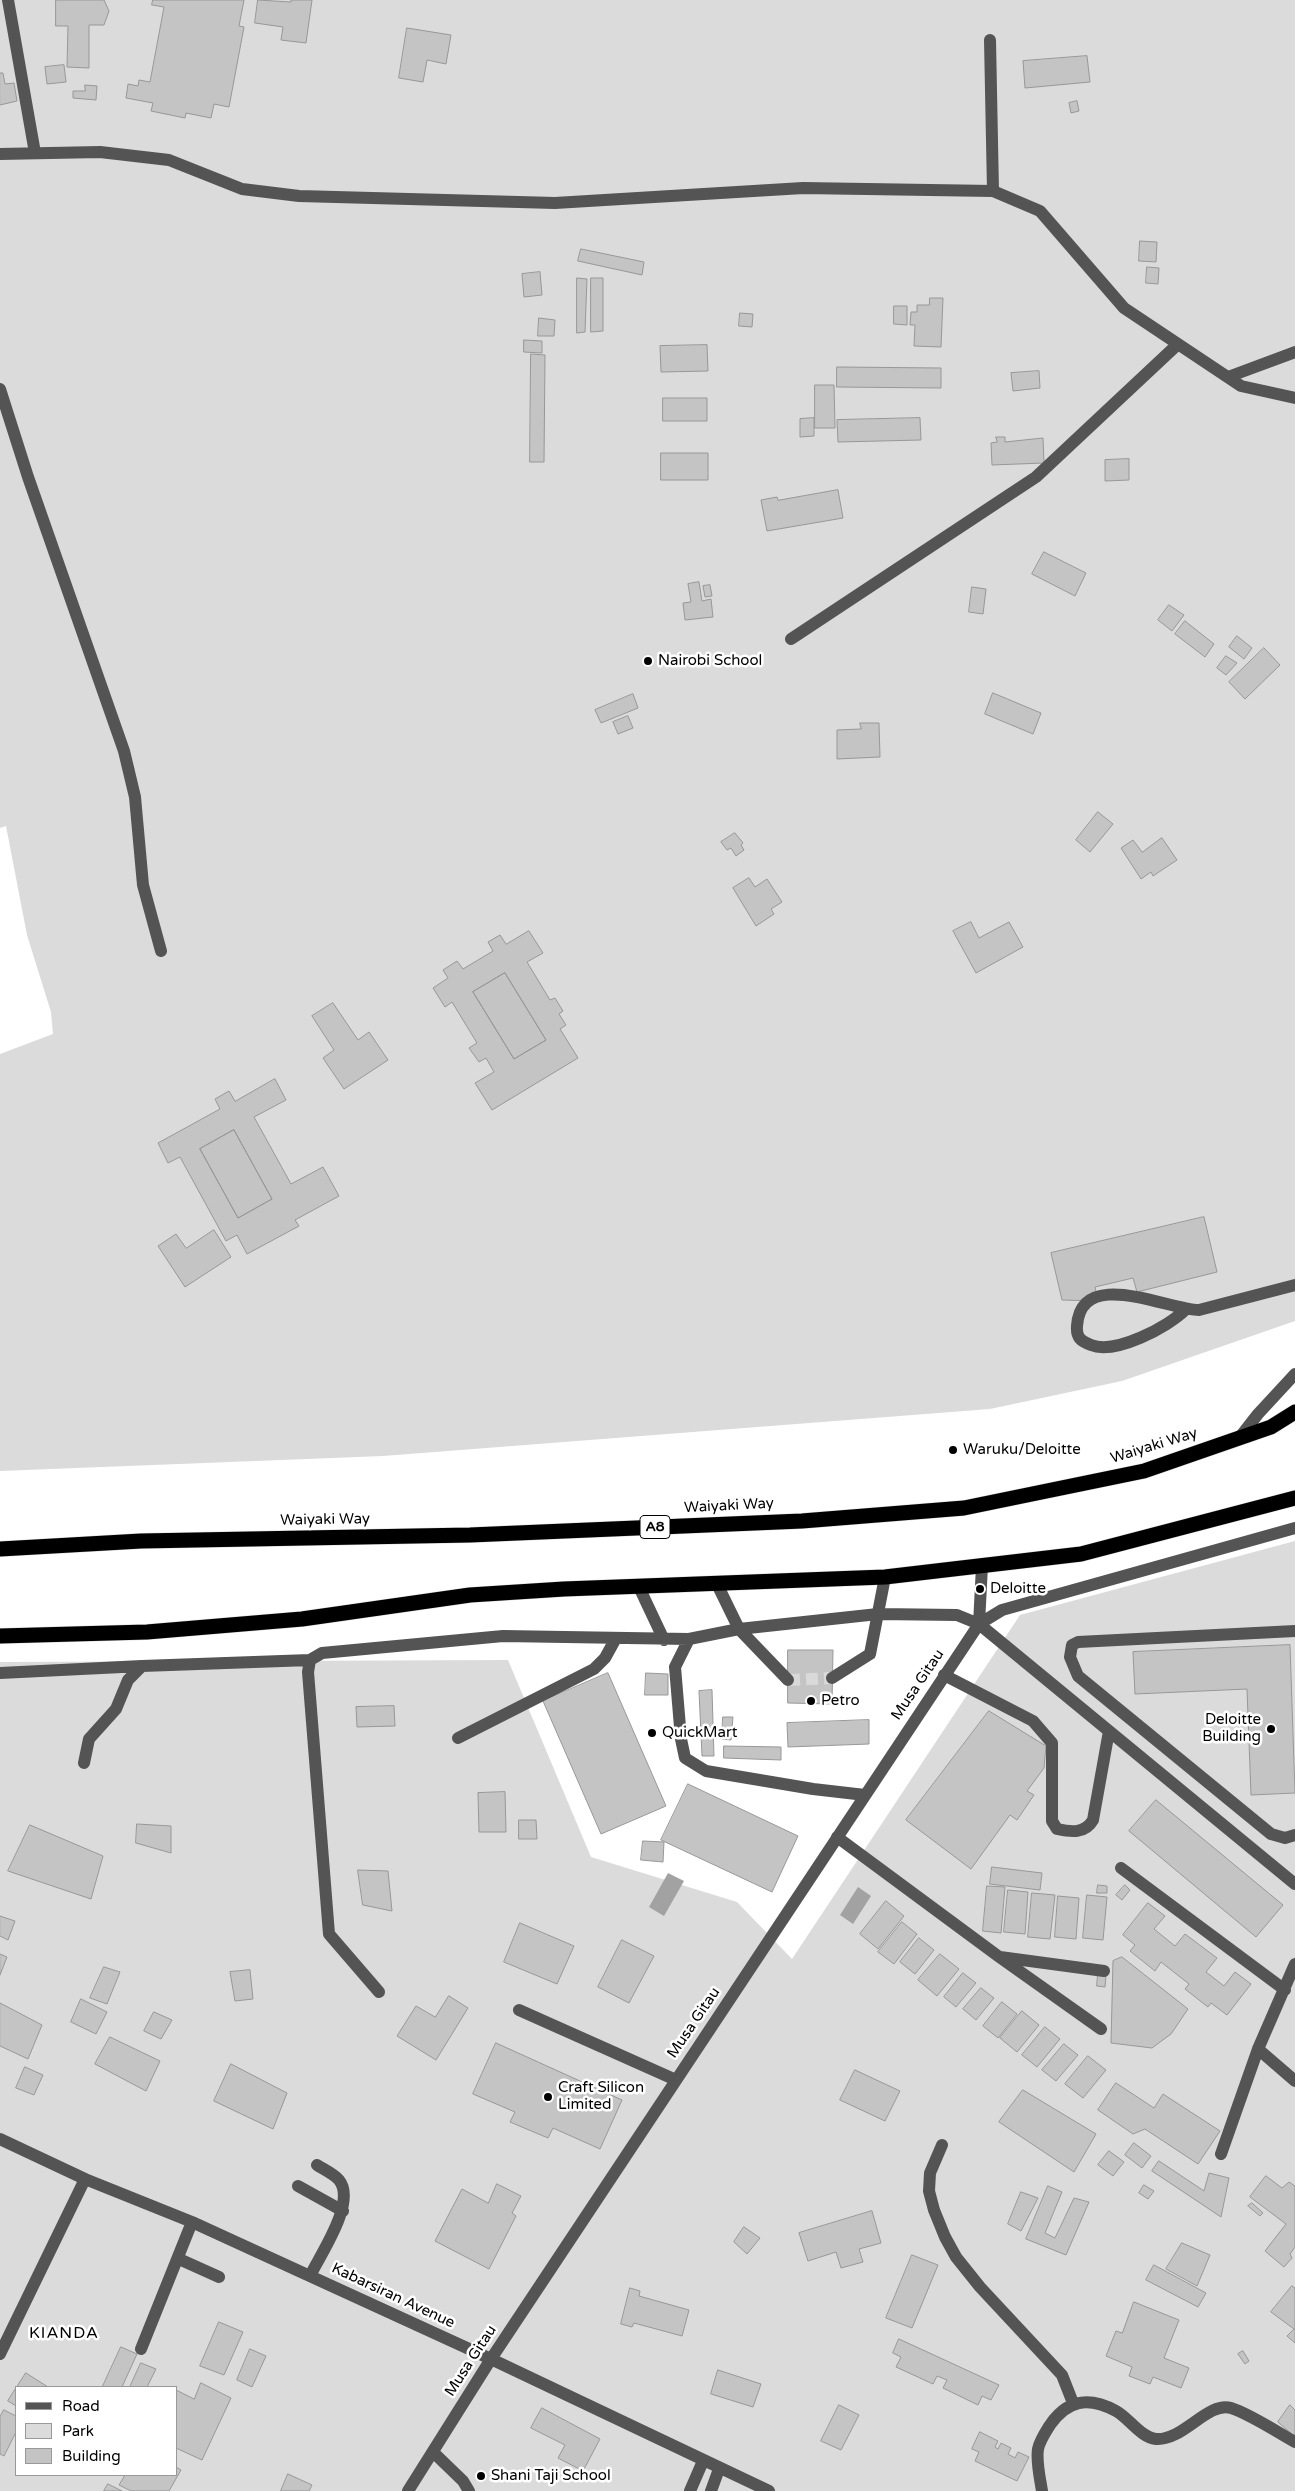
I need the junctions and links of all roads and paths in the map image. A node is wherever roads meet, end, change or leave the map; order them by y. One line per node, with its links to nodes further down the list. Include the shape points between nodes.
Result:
1 (8, 0): 4 (street)
2 (990, 40): 5 (street)
3 (0, 154): 4 (street)
4 (35, 154): 5 (street, via 100,152 169,160 242,189 299,196 555,204 803,188)
5 (993, 191): 6 (street, via 1040,210 1124,308)
6 (1178, 344): 8 (street); 11 (street, via 1036,477)
7 (1295, 352): 8 (street)
8 (1228, 377): 10 (street, via 1240,386)
9 (0, 389): 12 (street, via 124,751 135,797 143,885)
10 (1295, 398)
11 (791, 639)
12 (161, 951)
13 (1295, 1285): 14 (street, via 1199,1310)
14 (1186, 1310): 14 (street, via 1145,1297 1096,1297 1082,1306 1076,1333 1080,1340 1094,1346 1126,1344 1176,1320)
15 (1295, 1374): 17 (street)
16 (1295, 1412): 17 (highway, Waiyaki Way / A8, via 1271,1426)
17 (1240, 1437): 20 (highway, Waiyaki Way / A8, via 1144,1471 964,1508 802,1520 480,1535 141,1542)
18 (1295, 1498): 21 (highway, via 1081,1554)
19 (1295, 1528): 26 (street, via 1002,1610)
20 (0, 1549)
21 (982, 1566): 22 (highway); 26 (street)
22 (884, 1577): 23 (highway); 25 (street)
23 (716, 1584): 24 (highway); 27 (street)
24 (639, 1587): 29 (highway, via 470,1595 302,1619 147,1632); 32 (street)
25 (878, 1614): 26 (street, via 957,1615); 27 (street); 37 (street, via 870,1654)
26 (979, 1624): 36 (street, Musa Gitau); 39 (street)
27 (739, 1629): 31 (street); 38 (street)
28 (1295, 1631): 43 (street, via 1078,1642 1072,1645 1070,1657 1078,1676 1271,1834 1285,1838)
29 (0, 1636)
30 (616, 1638): 32 (street); 33 (street, via 503,1636 322,1653); 40 (street, via 605,1658 594,1669)
31 (689, 1639): 32 (street); 42 (street, via 675,1667 685,1758 706,1771)
32 (664, 1640)
33 (310, 1660): 34 (street); 51 (street, via 308,1672 329,1934)
34 (142, 1666): 35 (street); 41 (street, via 128,1680 116,1709 89,1739)
35 (0, 1673)
36 (944, 1674): 39 (street, via 1033,1721 1052,1743 1052,1821 1057,1829 1080,1831 1089,1827 1093,1820); 42 (street, Musa Gitau)
37 (832, 1678)
38 (788, 1680)
39 (1109, 1731): 46 (street)
40 (458, 1738)
41 (84, 1763)
42 (865, 1795): 44 (street, Musa Gitau)
43 (1295, 1835)
44 (837, 1837): 47 (street); 55 (street, Musa Gitau)
45 (1121, 1868): 50 (street)
46 (1295, 1884)
47 (998, 1956): 49 (street); 53 (street)
48 (1295, 1964): 50 (street)
49 (1104, 1972)
50 (1285, 1990): 54 (street)
51 (379, 1992)
52 (520, 2010): 55 (street)
53 (1100, 2029)
54 (1258, 2049): 56 (street); 59 (street)
55 (676, 2080): 70 (street, Musa Gitau)
56 (1295, 2081)
57 (0, 2139): 61 (street, Kabarsiran Avenue)
58 (942, 2145): 71 (street, via 930,2173 929,2191 945,2238 980,2287 1062,2375)
59 (1221, 2154)
60 (316, 2165): 63 (street, via 339,2180 344,2189)
61 (85, 2180): 64 (street, Kabarsiran Avenue); 69 (street)
62 (298, 2186): 63 (street)
63 (343, 2211): 66 (street)
64 (192, 2222): 65 (street); 66 (street, Kabarsiran Avenue)
65 (178, 2258): 67 (street); 68 (street)
66 (310, 2276): 70 (street, Kabarsiran Avenue)
67 (219, 2277)
68 (141, 2349)
69 (0, 2354)
70 (491, 2359): 73 (street, Musa Gitau); 74 (street, Kabarsiran Avenue)
71 (1073, 2403): 72 (street, via 1096,2403 1116,2411 1146,2436 1156,2439 1172,2436 1213,2409 1230,2407); 81 (street, via 1061,2411 1042,2436 1038,2451)
72 (1295, 2442)
73 (432, 2452): 76 (street, Musa Gitau); 77 (street, via 463,2480)
74 (703, 2462): 75 (street, Kabarsiran Avenue); 78 (street)
75 (720, 2469): 79 (street); 80 (street, Kabarsiran Avenue)
76 (408, 2491)
77 (469, 2491)
78 (690, 2491)
79 (711, 2491)
80 (769, 2491)
81 (1042, 2491)

